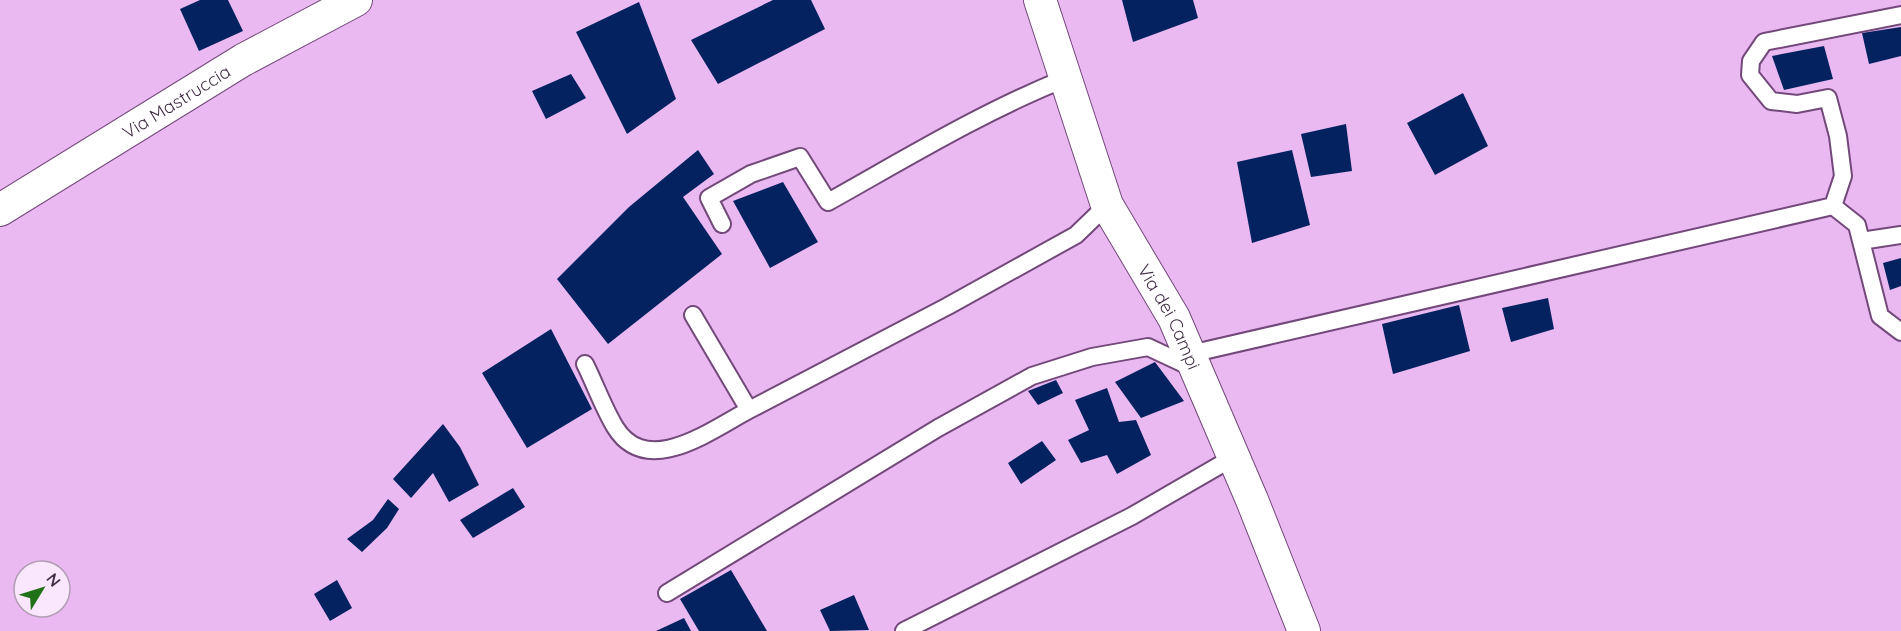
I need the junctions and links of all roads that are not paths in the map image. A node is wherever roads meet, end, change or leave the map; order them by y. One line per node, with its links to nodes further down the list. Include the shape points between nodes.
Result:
1 (356, 0): 7 (street, Via Mastruccia, via 243,60)
2 (1040, 0): 4 (street, Via dei Campi)
3 (1901, 15): 6 (lane, via 1764,42 1751,62 1750,75 1771,101 1797,104 1828,98 1843,176)
4 (1064, 79): 5 (street, Via dei Campi); 8 (lane, via 932,143 828,202 800,157 751,174 710,198)
5 (1107, 205): 13 (street, Via dei Campi, via 1174,318); 15 (lane, via 1076,235)
6 (1833, 206): 10 (lane, via 1857,225); 13 (lane)
7 (0, 210)
8 (722, 224)
9 (1901, 235): 10 (lane)
10 (1861, 241): 12 (lane, via 1880,316)
11 (693, 315): 15 (lane)
12 (1901, 332)
13 (1193, 361): 16 (street, Via dei Campi); 17 (lane, via 1148,347 1092,357 1032,376 927,434)
14 (585, 364): 15 (lane, via 616,429 639,449 672,450)
15 (749, 410)
16 (1234, 457): 18 (lane, via 1132,516); 19 (street, Via dei Campi)
17 (667, 593)
18 (904, 631)
19 (1304, 631)

